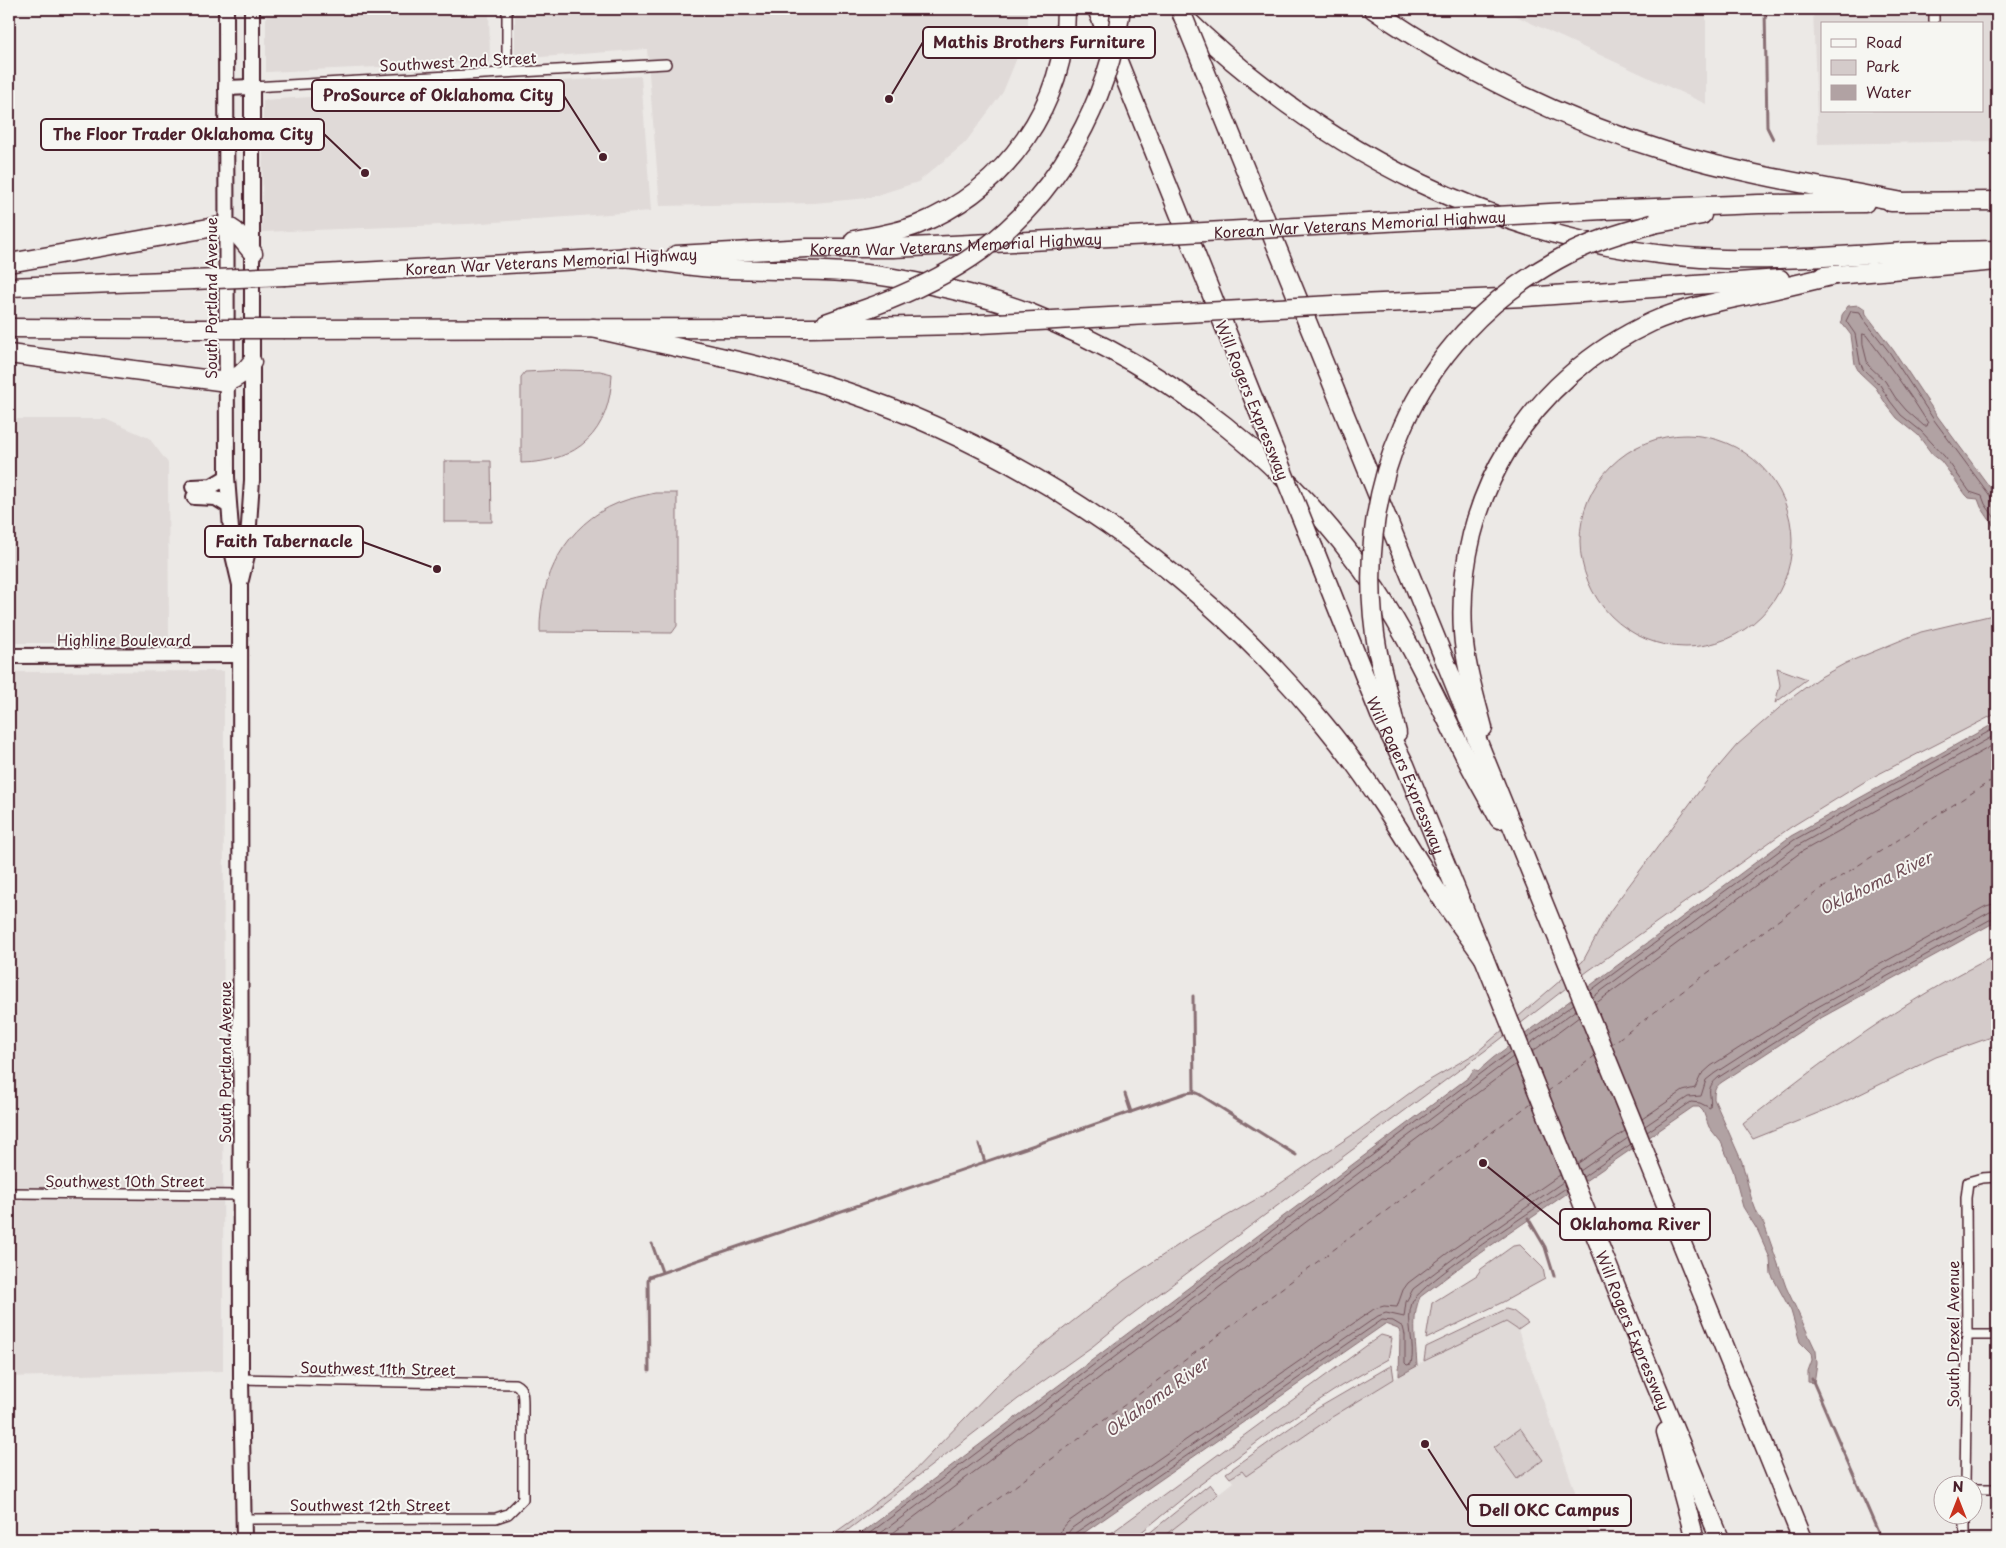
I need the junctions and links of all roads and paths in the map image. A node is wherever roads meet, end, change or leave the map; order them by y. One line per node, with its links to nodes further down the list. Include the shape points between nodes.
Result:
1 (226, 9): 15 (main road, South Portland Avenue)
2 (252, 9): 14 (main road, South Portland Avenue)
3 (507, 9): 13 (street)
4 (1066, 9): 20 (highway, via 1057,76 1043,111 1018,150 991,179 954,207 916,225 892,234)
5 (1097, 9): 39 (highway, Will Rogers Expressway, bridge, via 1380,715)
6 (1121, 9): 30 (highway, bridge, via 1109,64 1091,113 1065,161 1008,228 982,250 913,290)
7 (1175, 9): 21 (highway, via 1264,89 1342,141 1441,193 1555,234 1625,249 1725,259)
8 (1180, 9): 40 (highway, bridge)
9 (1373, 9): 17 (highway, via 1487,78 1612,133 1724,167)
10 (1934, 9): 11 (street)
11 (1934, 21)
12 (666, 64): 13 (street, Southwest 2nd Street)
13 (507, 72): 14 (street, Southwest 2nd Street)
14 (252, 87): 15 (main road); 22 (main road, South Portland Avenue)
15 (226, 88): 19 (main road, South Portland Avenue)
16 (1997, 201): 17 (highway)
17 (1902, 202): 18 (highway, Korean War Veterans Memorial Highway)
18 (1759, 204): 20 (highway, Korean War Veterans Memorial Highway, bridge, via 893,248); 39 (highway, bridge, via 1653,224 1558,259 1522,282 1467,330 1420,392 1387,466 1375,512 1371,548 1373,628)
19 (226, 225): 22 (highway); 25 (highway); 33 (main road, South Portland Avenue)
20 (807, 248): 23 (highway, Korean War Veterans Memorial Highway)
21 (1997, 250)
22 (253, 252): 32 (main road, South Portland Avenue)
23 (624, 258): 27 (highway, Korean War Veterans Memorial Highway, bridge); 41 (highway, via 728,269 845,271 942,287 1029,312 1083,336 1131,361 1203,408 1256,450 1300,495 1331,529 1373,585 1414,653 1463,752)
24 (1997, 261): 26 (highway)
25 (9, 263)
26 (1835, 275): 30 (highway, bridge, via 1525,297 961,325); 40 (highway, via 1684,310 1629,333 1593,356 1547,395 1515,436 1480,506 1468,556 1462,607 1468,668)
27 (9, 287)
28 (9, 328): 29 (highway, bridge)
29 (593, 328): 30 (highway); 42 (highway, via 758,365 873,401 984,450 1094,515 1220,614 1303,699 1382,802)
30 (811, 328)
31 (9, 354): 33 (highway)
32 (252, 362): 33 (highway, via 236,379); 36 (main road, South Portland Avenue, via 250,516)
33 (226, 382): 34 (main road, South Portland Avenue)
34 (227, 477): 35 (main road, South Portland Avenue); 35 (main road, via 194,492 216,498)
35 (229, 506): 36 (main road, South Portland Avenue, via 233,555)
36 (240, 586): 37 (main road, South Portland Avenue)
37 (240, 655): 38 (main road, Highline Boulevard); 45 (main road, South Portland Avenue)
38 (9, 656)
39 (1405, 765): 42 (highway, Will Rogers Expressway)
40 (1498, 790): 41 (highway)
41 (1536, 886): 59 (highway)
42 (1484, 958): 48 (highway, Will Rogers Expressway)
43 (1997, 1177): 46 (street, South Drexel Avenue, via 1968,1182)
44 (9, 1193): 45 (street, Southwest 10th Street)
45 (240, 1195): 49 (main road, South Portland Avenue)
46 (1967, 1335): 47 (street); 50 (street, South Drexel Avenue)
47 (1997, 1335)
48 (1646, 1362): 57 (highway); 58 (highway, Will Rogers Expressway)
49 (241, 1380): 53 (street, Southwest 11th Street, via 520,1386 523,1392 523,1499 508,1514); 54 (main road, South Portland Avenue)
50 (1965, 1476)
51 (1984, 1489): 52 (street)
52 (1997, 1489)
53 (496, 1518): 54 (street, Southwest 12th Street)
54 (244, 1519): 56 (main road, South Portland Avenue)
55 (1965, 1526): 60 (street)
56 (244, 1539)
57 (1695, 1539)
58 (1720, 1539)
59 (1802, 1539)
60 (1965, 1539)

